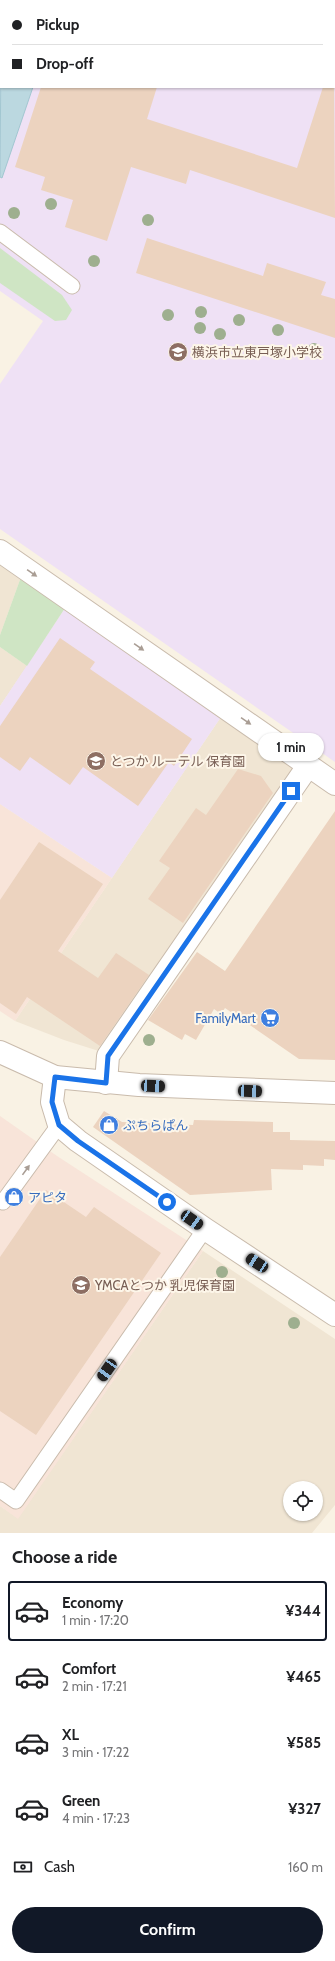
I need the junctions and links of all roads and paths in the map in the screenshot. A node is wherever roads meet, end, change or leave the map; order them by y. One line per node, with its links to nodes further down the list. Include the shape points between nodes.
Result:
1 (0, 232): 2 (lane)
2 (72, 286)
3 (0, 551): 4 (street, one-way to 4, via 259,729)
4 (308, 766): 5 (street); 8 (street, via 108,1056)
5 (335, 784)
6 (0, 1052): 7 (street)
7 (55, 1077): 8 (street); 10 (street, via 52,1102)
8 (106, 1083): 9 (street)
9 (335, 1093)
10 (59, 1125): 11 (lane, one-way to 10); 12 (street, via 78,1141)
11 (3, 1202)
12 (205, 1229): 13 (street); 14 (lane, via 16,1501)
13 (335, 1315)
14 (0, 1490)

